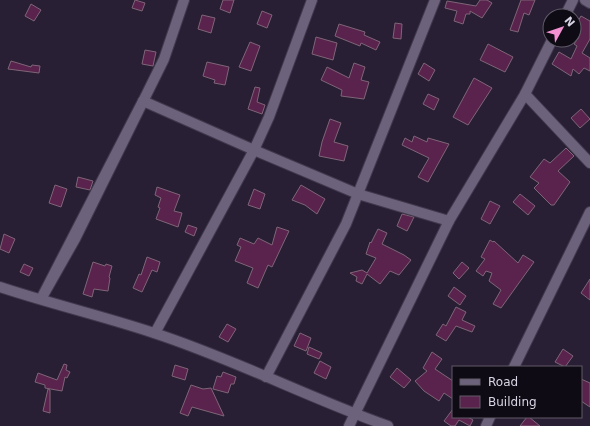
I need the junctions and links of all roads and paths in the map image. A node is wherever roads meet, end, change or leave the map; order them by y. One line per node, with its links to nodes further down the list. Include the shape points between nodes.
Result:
1 (184, 0): 8 (street, via 164,59)
2 (312, 0): 9 (street, via 269,117)
3 (436, 0): 11 (street)
4 (585, 0): 5 (street)
5 (590, 3)
6 (548, 48): 7 (street)
7 (525, 94): 10 (street); 13 (street)
8 (143, 101): 9 (street); 15 (street)
9 (254, 150): 11 (street); 16 (street)
10 (590, 163)
11 (358, 194): 13 (street); 18 (street, via 346,224)
12 (590, 212): 17 (street)
13 (449, 221): 19 (street)
14 (0, 287): 15 (street)
15 (41, 299): 16 (street)
16 (155, 333): 18 (street)
17 (514, 366)
18 (266, 377): 19 (street)
19 (354, 414): 20 (street); 21 (street)
20 (349, 426)
21 (388, 426)

